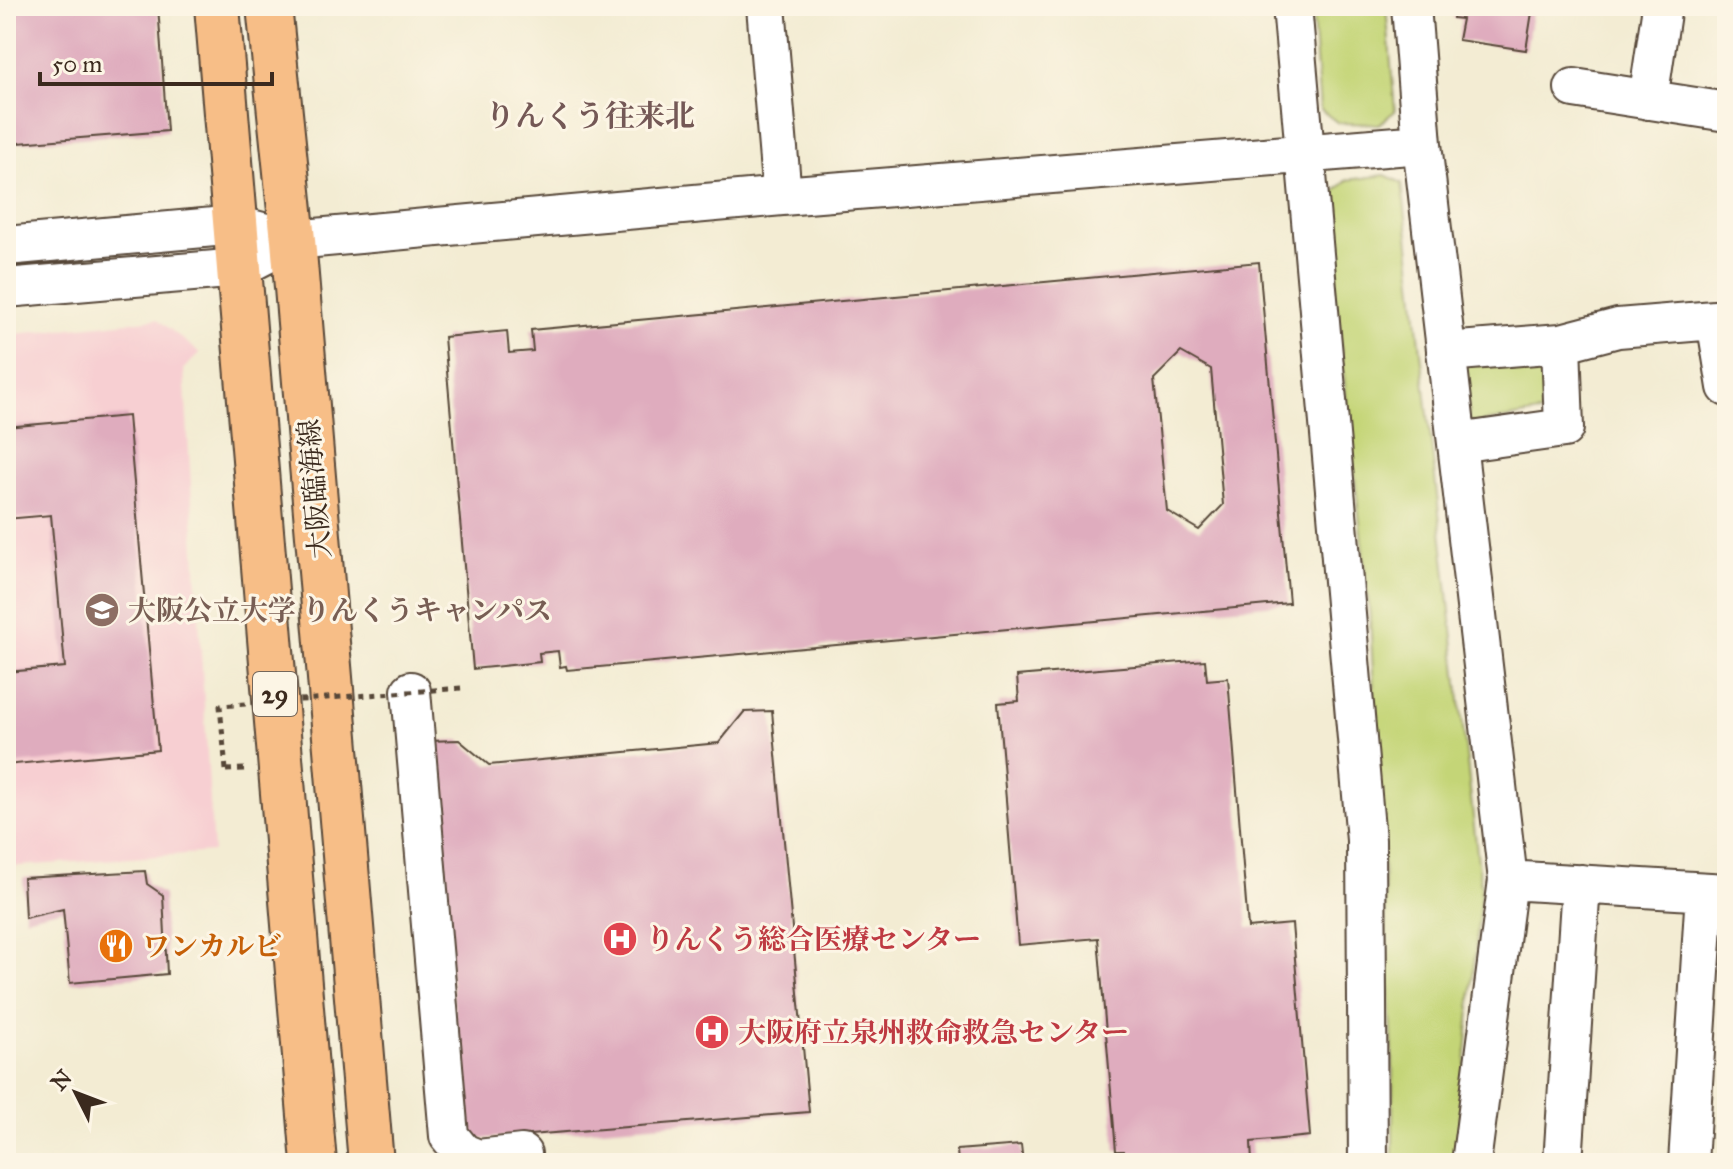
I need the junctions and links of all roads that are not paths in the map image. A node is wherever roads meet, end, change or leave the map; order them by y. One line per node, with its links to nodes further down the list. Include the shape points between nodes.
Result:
1 (217, 6): 13 (main road, 大阪臨海線 / 29)
2 (269, 6): 14 (main road, 大阪臨海線 / 29)
3 (766, 6): 12 (street)
4 (1292, 6): 11 (street)
5 (1411, 6): 10 (street)
6 (1662, 6): 8 (street)
7 (1574, 88): 8 (street)
8 (1648, 100): 9 (street)
9 (1727, 112)
10 (1422, 144): 11 (street); 20 (street)
11 (1304, 155): 12 (street); 30 (street, via 1366,840)
12 (782, 196): 14 (street)
13 (236, 225): 14 (street); 15 (street); 16 (main road, 大阪臨海線 / 29)
14 (293, 240): 16 (street); 28 (main road, 大阪臨海線 / 29)
15 (6, 246)
16 (239, 268): 17 (street); 27 (main road, 大阪臨海線 / 29)
17 (6, 288)
18 (1722, 320): 19 (street, via 1618,328); 21 (street)
19 (1561, 343): 20 (street); 22 (street, via 1564,428)
20 (1446, 352): 22 (street)
21 (1727, 387)
22 (1457, 443): 24 (street)
23 (411, 691): 29 (street, via 449,1136 463,1153 478,1159 522,1154)
24 (1508, 880): 25 (street); 31 (street)
25 (1581, 884): 26 (street); 32 (street)
26 (1716, 893): 33 (street)
27 (314, 1163)
28 (371, 1163)
29 (522, 1163)
30 (1368, 1163)
31 (1471, 1163)
32 (1563, 1163)
33 (1688, 1163)

